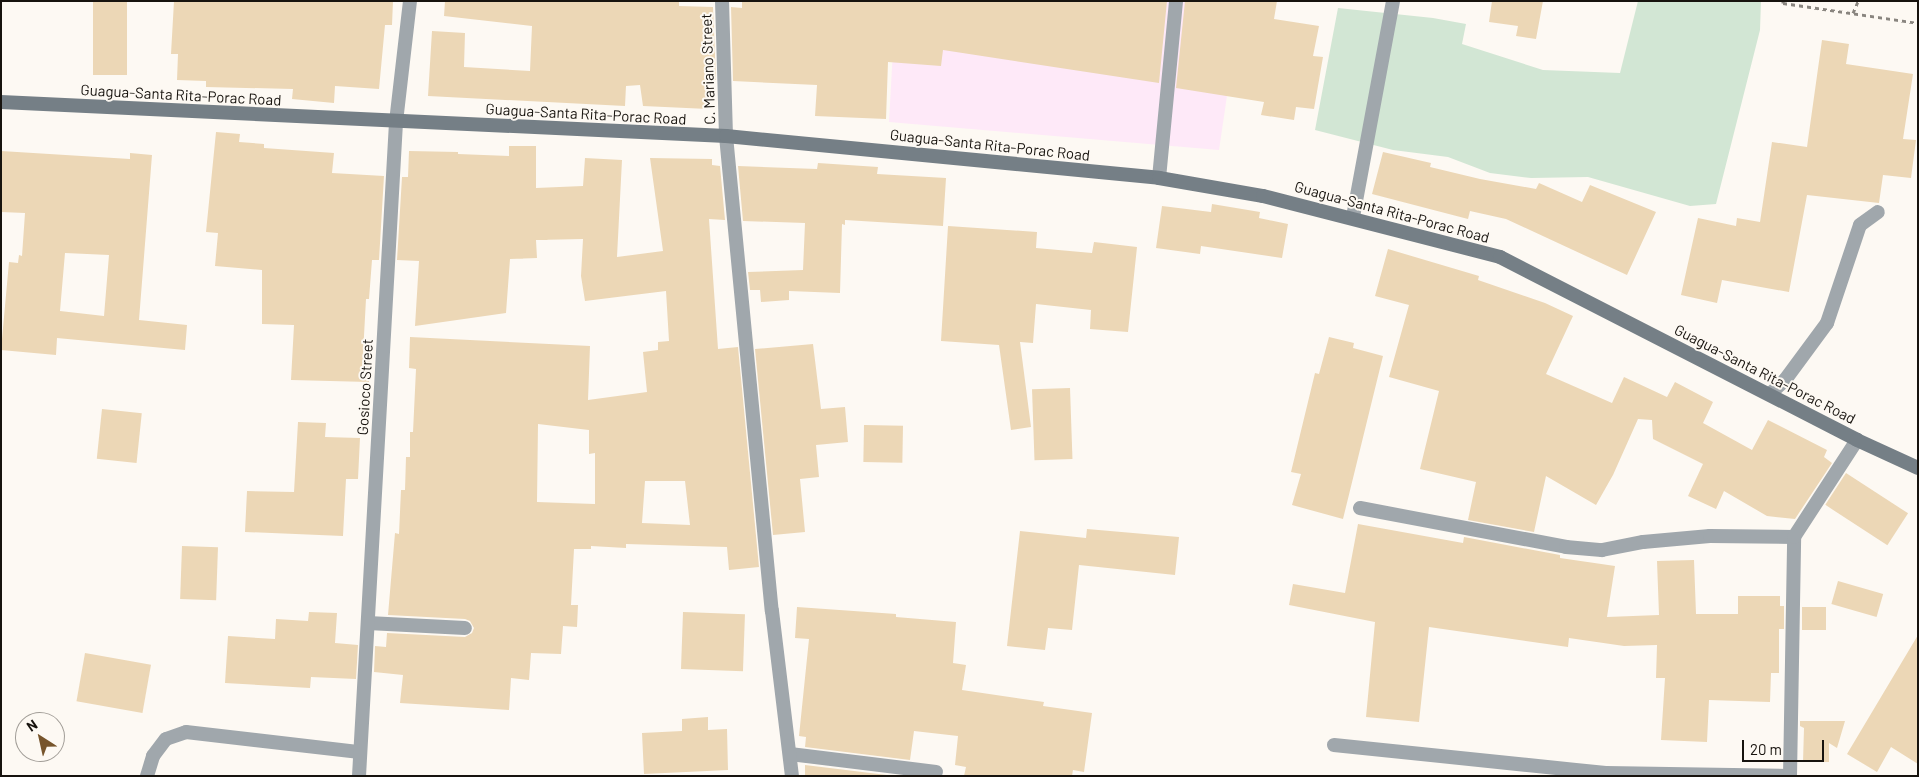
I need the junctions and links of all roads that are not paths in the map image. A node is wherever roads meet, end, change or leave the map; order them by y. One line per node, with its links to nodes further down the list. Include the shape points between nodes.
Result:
1 (410, 1): 6 (street, Gosioco Street)
2 (722, 1): 7 (street, C. Mariano Street)
3 (1176, 1): 8 (street)
4 (1393, 1): 10 (street)
5 (1, 102): 6 (main road, Guagua-Santa Rita-Porac Road)
6 (396, 122): 7 (main road, Guagua-Santa Rita-Porac Road); 16 (street, Gosioco Street)
7 (726, 136): 8 (main road, Guagua-Santa Rita-Porac Road); 20 (street, C. Mariano Street, via 772,611)
8 (1159, 178): 10 (main road, Guagua-Santa Rita-Porac Road, via 1263,196)
9 (1878, 212): 11 (street, via 1860,225 1827,323 1785,380)
10 (1353, 217): 11 (main road, Guagua-Santa Rita-Porac Road, via 1500,257)
11 (1770, 394): 12 (main road, Guagua-Santa Rita-Porac Road)
12 (1857, 440): 13 (main road, Guagua-Santa Rita-Porac Road); 15 (street)
13 (1918, 468)
14 (1360, 508): 15 (street, via 1566,547 1602,550 1643,542 1710,536)
15 (1794, 537): 25 (street)
16 (368, 624): 17 (street); 19 (street, Gosioco Street)
17 (465, 628)
18 (1334, 744): 25 (street, via 1606,773)
19 (360, 752): 22 (street, via 186,732 166,739 153,756); 23 (street, Gosioco Street)
20 (790, 754): 21 (street); 24 (street, C. Mariano Street)
21 (936, 772)
22 (148, 776)
23 (359, 776)
24 (792, 776)
25 (1790, 776)

